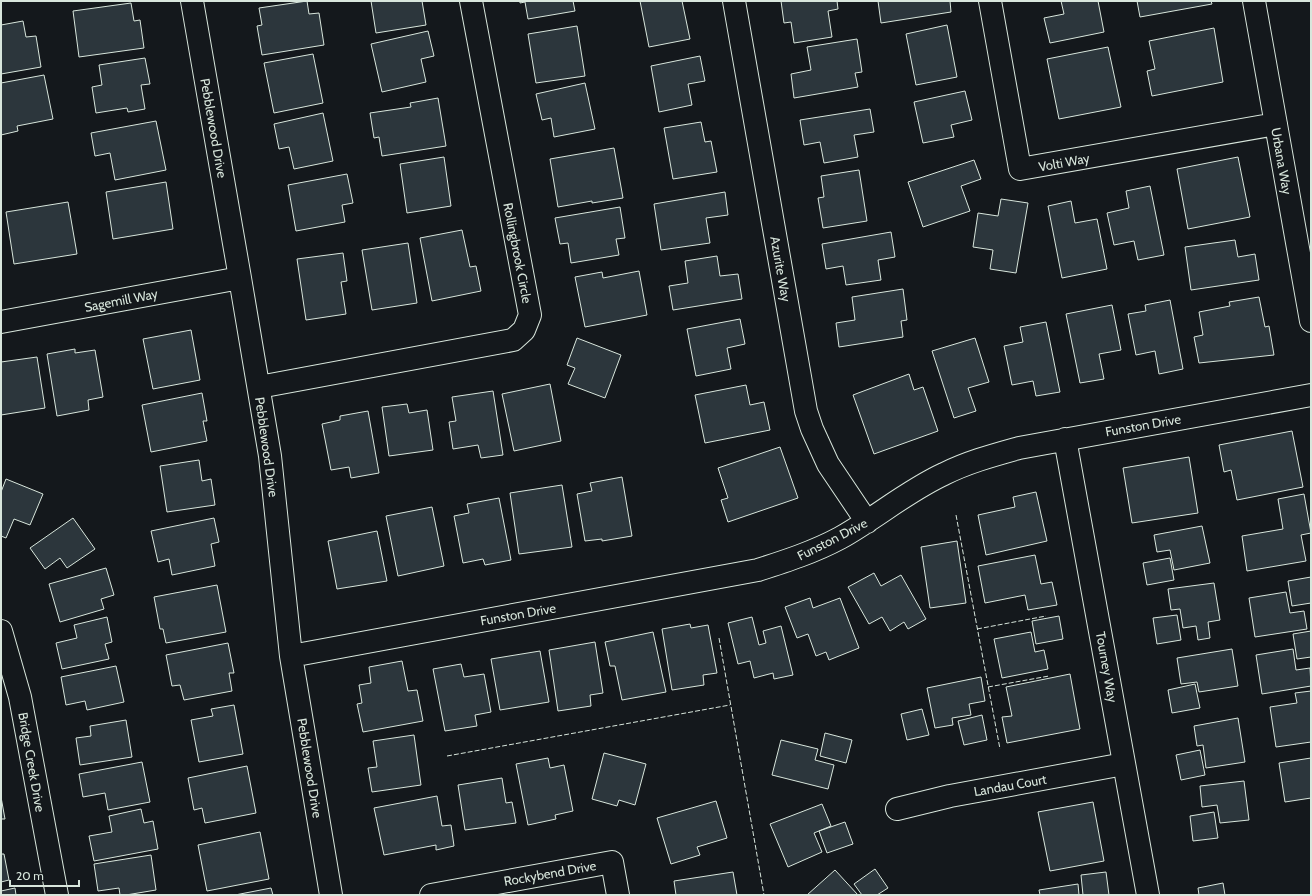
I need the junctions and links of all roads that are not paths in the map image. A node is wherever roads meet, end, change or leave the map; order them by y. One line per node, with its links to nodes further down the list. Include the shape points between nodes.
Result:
1 (192, 1): 7 (street, Pebblewood Drive)
2 (471, 1): 11 (street, Rollingbrook Circle, via 530,315 524,330 514,340)
3 (734, 1): 14 (street, Azurite Way, via 806,411 828,464)
4 (990, 1): 6 (street, Volti Way, via 1020,169)
5 (1254, 1): 6 (street, Urbana Way)
6 (1276, 124): 8 (street, Urbana Way)
7 (240, 278): 10 (street, Sagemill Way); 11 (street, Pebblewood Drive)
8 (1308, 288): 9 (street, Urbana Way)
9 (1311, 321)
10 (1, 322)
11 (259, 387): 16 (street, Pebblewood Drive, via 270,456)
12 (1311, 395): 13 (street, Funston Drive)
13 (1065, 439): 14 (street, Funston Drive, via 1019,448 981,459 944,474 910,492); 17 (street, Tourney Way)
14 (867, 522): 16 (street, Funston Drive, via 808,554 758,570)
15 (1, 631): 19 (street, Bridge Creek Drive, via 20,697)
16 (292, 656): 20 (street, Pebblewood Drive)
17 (1124, 764): 18 (street, Landau Court, via 950,796); 23 (street, Tourney Way)
18 (897, 809)
19 (57, 895)
20 (331, 895)
21 (431, 895): 22 (street, Rockybend Drive, via 612,862)
22 (618, 895)
23 (1148, 895)

